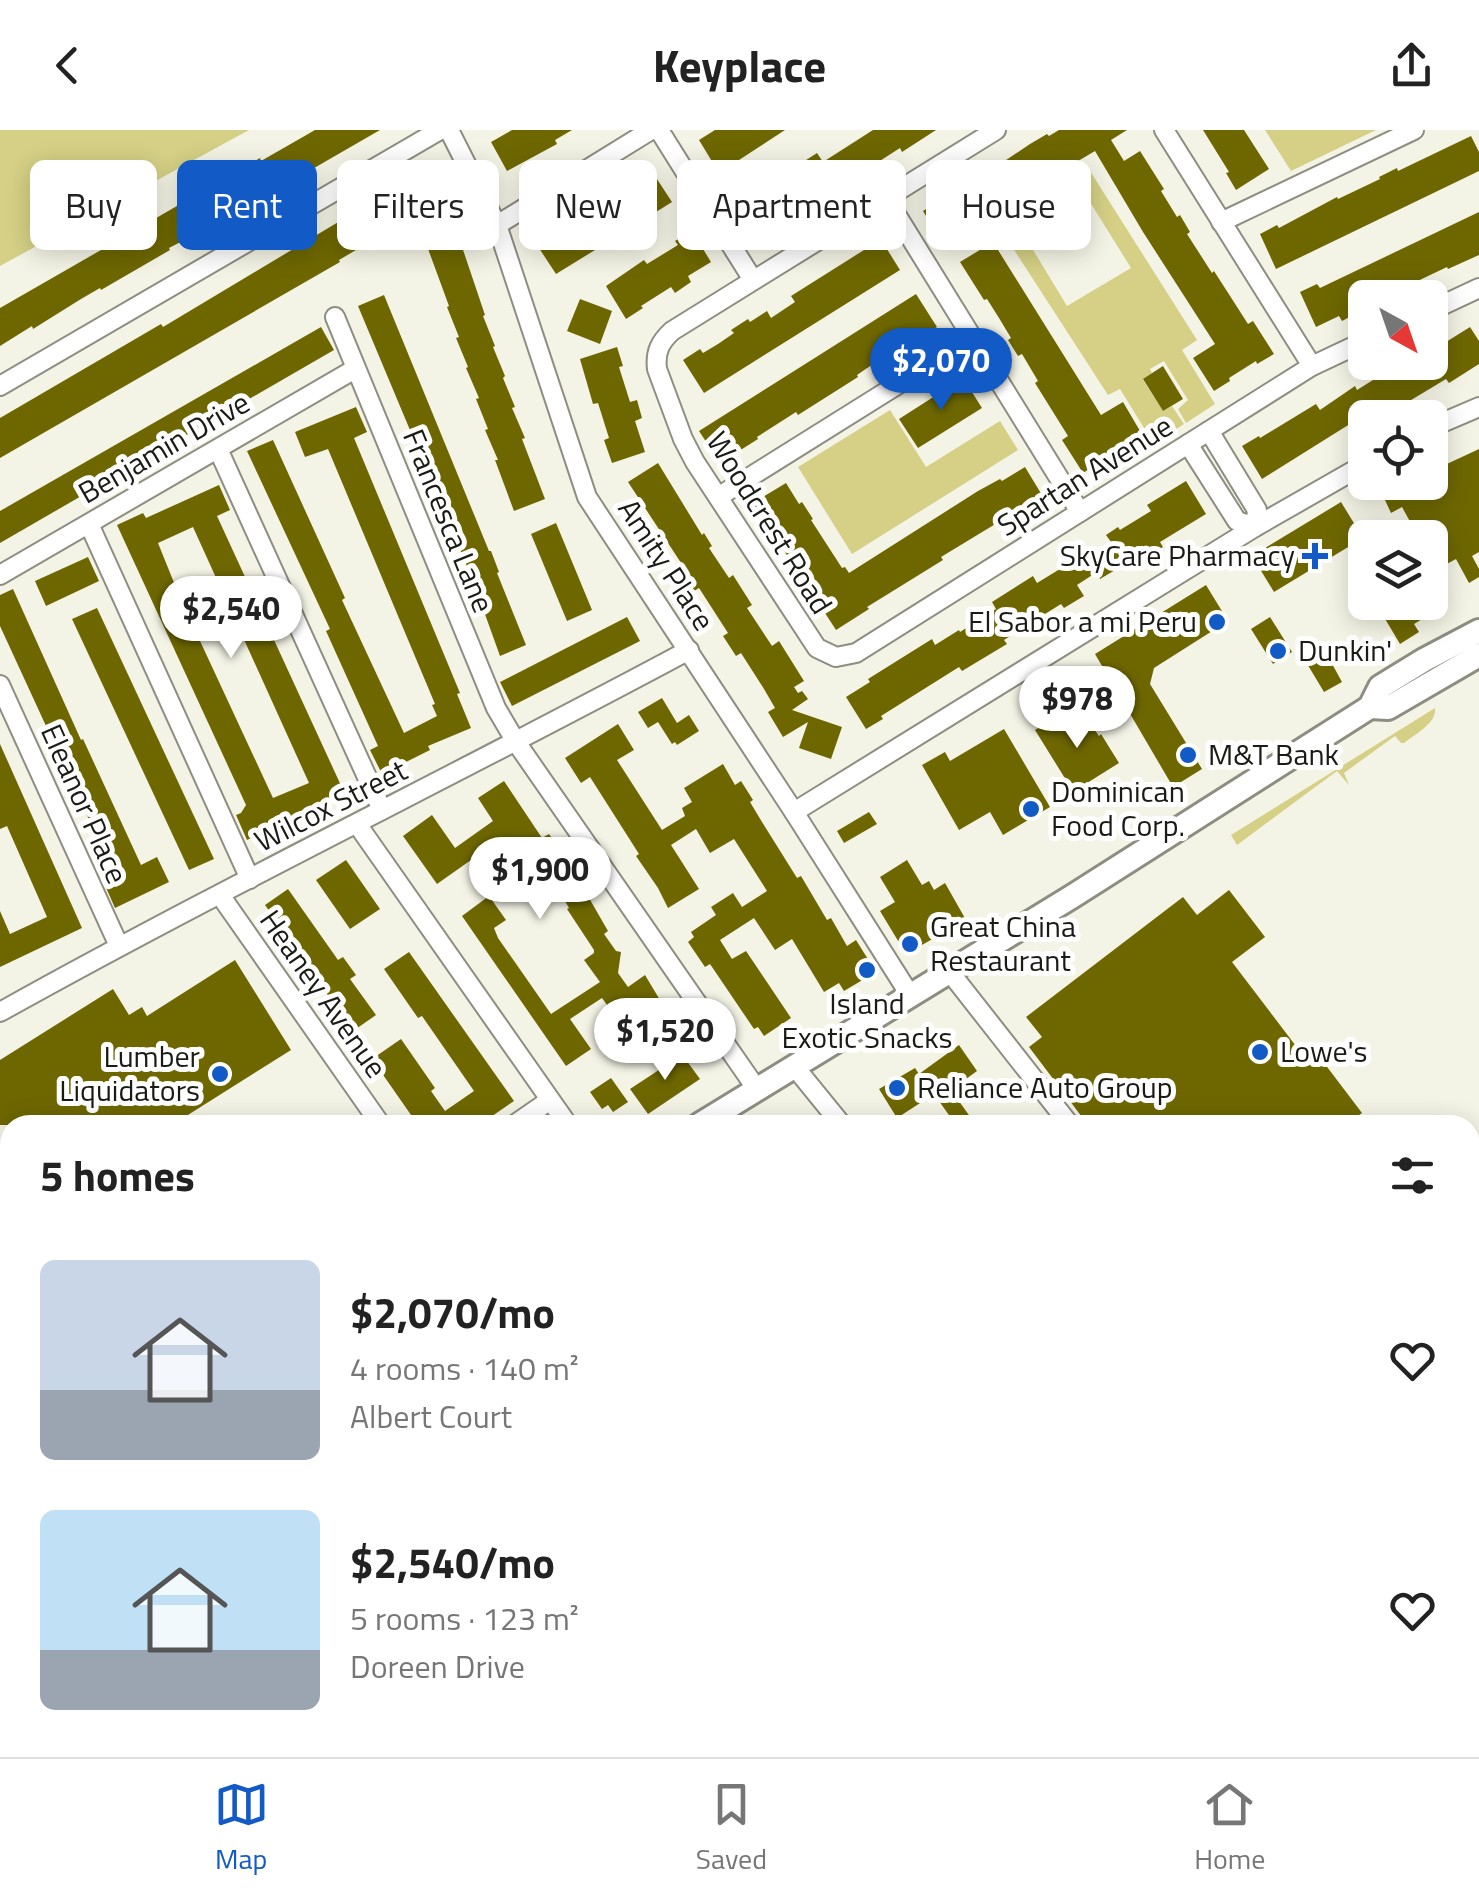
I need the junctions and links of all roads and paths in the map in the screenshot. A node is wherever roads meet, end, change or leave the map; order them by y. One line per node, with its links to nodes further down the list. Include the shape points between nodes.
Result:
1 (440, 130): 23 (street)
2 (450, 130): 8 (street, Amity Place)
3 (651, 130): 11 (street)
4 (659, 130): 15 (street)
5 (996, 130): 9 (street)
6 (1164, 130): 10 (street)
7 (1414, 130): 10 (street)
8 (465, 160)
9 (906, 186)
10 (1221, 222): 21 (street)
11 (499, 224)
12 (499, 231): 36 (street, Amity Place, via 588,497)
13 (906, 231): 19 (street)
14 (802, 250): 15 (street)
15 (753, 280): 30 (street, Woodcrest Road, via 672,331 658,348 657,369 682,438)
16 (1479, 288): 17 (street)
17 (1448, 303)
18 (335, 317): 22 (street, Francesca Lane)
19 (972, 338): 30 (street); 31 (street)
20 (1348, 350): 21 (street, Spartan Avenue)
21 (1312, 366): 26 (street, Spartan Avenue)
22 (356, 369): 28 (street, Benjamin Drive); 41 (street, Francesca Lane)
23 (0, 386)
24 (1479, 407): 25 (street)
25 (1448, 420)
26 (1209, 431): 27 (street, Spartan Avenue); 33 (street, via 1257,510)
27 (1188, 444): 31 (street, Spartan Avenue); 33 (street, via 1237,522)
28 (218, 449): 32 (street, Benjamin Drive); 42 (street)
29 (1348, 474): 33 (street)
30 (718, 497): 38 (street, Woodcrest Road, via 816,648)
31 (1080, 512): 38 (street, Spartan Avenue, via 856,653)
32 (89, 524): 34 (street, Benjamin Drive); 45 (street)
33 (1255, 527): 43 (street)
34 (0, 575)
35 (1479, 630): 40 (main road, via 1380,688)
36 (689, 650): 41 (street, Wilcox Street); 43 (street, Amity Place)
37 (1479, 655): 40 (main road, via 1388,708)
38 (836, 657)
39 (0, 685): 47 (street, Eleanor Place)
40 (1370, 707): 48 (main road)
41 (516, 742): 42 (street, Wilcox Street); 52 (street, Francesca Lane)
42 (382, 810): 44 (street, Wilcox Street)
43 (794, 812): 49 (street, Amity Place)
44 (357, 824): 45 (street, Wilcox Street); 53 (street)
45 (250, 879): 46 (street, Wilcox Street)
46 (220, 894): 47 (street, Wilcox Street); 54 (street, Heaney Avenue)
47 (119, 946): 50 (street, Wilcox Street)
48 (949, 970): 49 (main road); 59 (street)
49 (910, 995): 51 (main road)
50 (0, 1012)
51 (794, 1066): 52 (main road); 58 (street)
52 (756, 1088): 57 (main road)
53 (550, 1100): 55 (street); 56 (street)
54 (374, 1115)
55 (528, 1115)
56 (561, 1115)
57 (714, 1115)
58 (834, 1115)
59 (1062, 1115)

